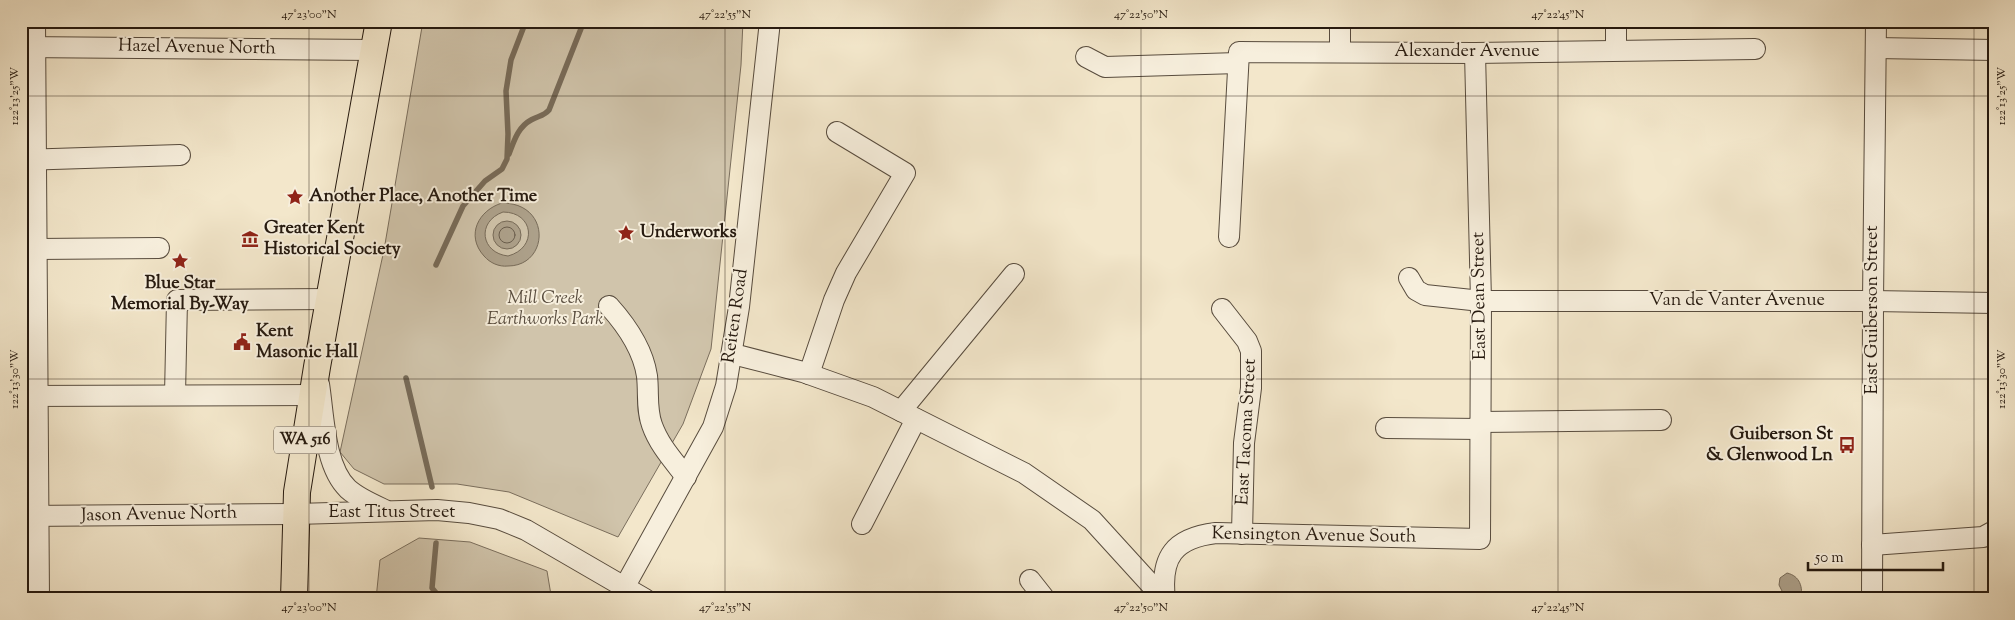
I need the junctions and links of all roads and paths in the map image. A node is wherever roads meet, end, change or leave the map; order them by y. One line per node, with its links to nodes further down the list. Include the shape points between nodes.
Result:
1 (36, 21): 7 (street)
2 (379, 21): 10 (main road, WA 516)
3 (770, 21): 32 (street, Reiten Road)
4 (1340, 21): 13 (street)
5 (1616, 21): 11 (street)
6 (1876, 21): 8 (street, East Guiberson Street)
7 (28, 47): 10 (street, Hazel Avenue North); 19 (street)
8 (1876, 48): 12 (street); 28 (street, East Guiberson Street)
9 (1755, 49): 11 (street, Alexander Avenue)
10 (372, 50): 26 (main road, WA 516)
11 (1616, 50): 14 (street, Alexander Avenue)
12 (1994, 50)
13 (1340, 51): 14 (street, Alexander Avenue); 16 (street, Alexander Avenue)
14 (1475, 53): 27 (street, East Dean Street)
15 (1086, 57): 16 (street, Alexander Avenue, via 1105,66)
16 (1239, 57): 20 (street)
17 (837, 132): 34 (street, via 905,173 846,273)
18 (180, 155): 19 (street)
19 (29, 160): 21 (street)
20 (1229, 237)
21 (36, 248): 22 (street); 25 (street)
22 (160, 248)
23 (1014, 274): 38 (street)
24 (1409, 278): 27 (street, Van de Vanter Avenue, via 1416,290 1425,295)
25 (29, 281): 37 (street)
26 (330, 299): 33 (main road, WA 516); 35 (street, via 177,300)
27 (1481, 301): 28 (street, Van de Vanter Avenue); 40 (street, East Dean Street)
28 (1873, 301): 29 (street, Van de Vanter Avenue); 50 (street, East Guiberson Street)
29 (1994, 303)
30 (609, 306): 42 (street, via 626,325 643,360 652,425 662,447)
31 (1222, 309): 48 (street, East Tacoma Street, via 1251,351)
32 (733, 354): 34 (street, Kensington Avenue South); 42 (street, Reiten Road, via 712,427)
33 (316, 367): 36 (main road, WA 516); 43 (street, via 330,454 337,475 357,496)
34 (809, 374): 38 (street, Kensington Avenue South, via 873,396)
35 (175, 394): 36 (street); 37 (street)
36 (312, 395): 44 (main road, WA 516)
37 (29, 396): 45 (street)
38 (909, 415): 46 (street); 57 (street, Kensington Avenue South, via 1024,473 1092,520)
39 (1661, 420): 40 (street)
40 (1480, 426): 41 (street); 49 (street, East Dean Street)
41 (1386, 428)
42 (686, 477): 52 (street, Reiten Road)
43 (387, 511): 44 (street, East Titus Street); 52 (street, East Titus Street, via 437,510 499,519 526,530)
44 (296, 514): 45 (street, Jason Avenue North); 54 (main road, WA 516)
45 (30, 516): 53 (street)
46 (862, 524)
47 (1994, 531): 50 (street, via 1983,537)
48 (1242, 534): 49 (street, Kensington Avenue South); 57 (street, Kensington Avenue South, via 1198,535 1180,544 1168,559 1163,581)
49 (1480, 540)
50 (1872, 545): 58 (street, East Guiberson Street)
51 (1030, 580): 56 (street)
52 (625, 586): 55 (street, East Titus Street)
53 (39, 599)
54 (294, 599)
55 (646, 599)
56 (1045, 599)
57 (1165, 599)
58 (1872, 599)

